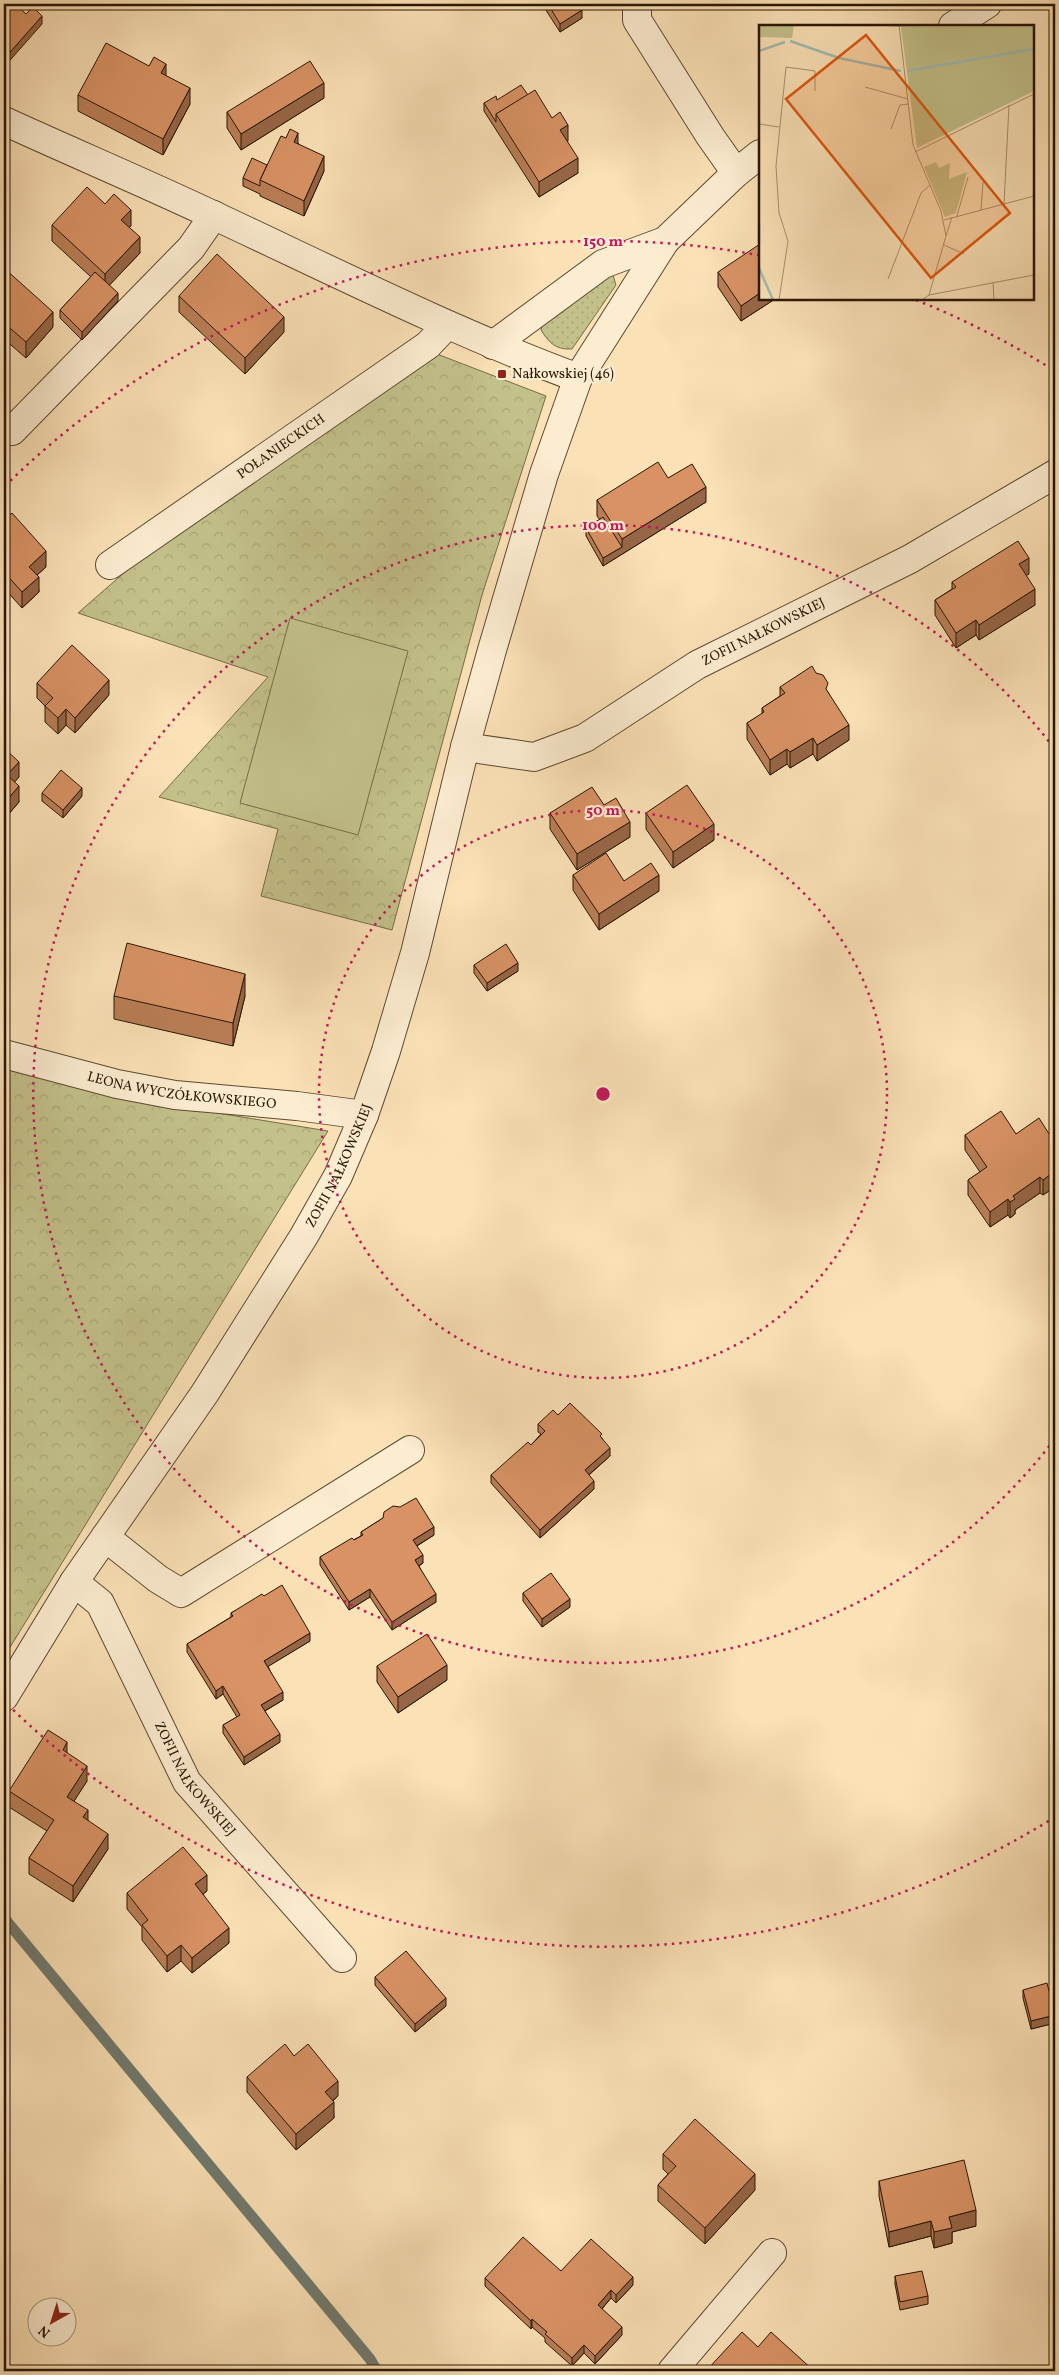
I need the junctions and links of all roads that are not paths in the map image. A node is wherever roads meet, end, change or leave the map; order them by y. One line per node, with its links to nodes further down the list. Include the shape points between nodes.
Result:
1 (637, 4): 6 (street, via 637,20)
2 (988, 4): 3 (street)
3 (955, 25)
4 (4, 121): 7 (street)
5 (759, 155): 6 (street, ZOFII NAŁKOWSKIEJ)
6 (736, 173): 8 (street, ZOFII NAŁKOWSKIEJ)
7 (214, 215): 9 (street); 12 (street, via 191,248)
8 (665, 240): 10 (street, ZOFII NAŁKOWSKIEJ, via 603,264); 11 (street, ZOFII NAŁKOWSKIEJ)
9 (447, 325): 10 (street); 14 (street, POŁANIECKICH, via 428,344)
10 (492, 345): 11 (street)
11 (578, 378): 15 (street, ZOFII NAŁKOWSKIEJ, via 544,474)
12 (12, 431)
13 (1055, 474): 15 (street, ZOFII NAŁKOWSKIEJ, via 910,559 697,665 584,738 534,757)
14 (110, 565)
15 (465, 747): 17 (street, ZOFII NAŁKOWSKIEJ, via 415,953)
16 (4, 1054): 17 (street, LEONA WYCZÓŁKOWSKIEGO, via 117,1084 174,1095)
17 (364, 1115): 19 (street, ZOFII NAŁKOWSKIEJ, via 338,1176 304,1236 205,1393)
18 (410, 1450): 19 (street, via 182,1593 158,1579)
19 (106, 1538): 20 (street, ZOFII NAŁKOWSKIEJ)
20 (74, 1582): 21 (street, ZOFII NAŁKOWSKIEJ); 22 (street, ZOFII NAŁKOWSKIEJ, via 100,1603 187,1782)
21 (4, 1696)
22 (342, 1958)
23 (772, 2253): 24 (street)
24 (672, 2371)

